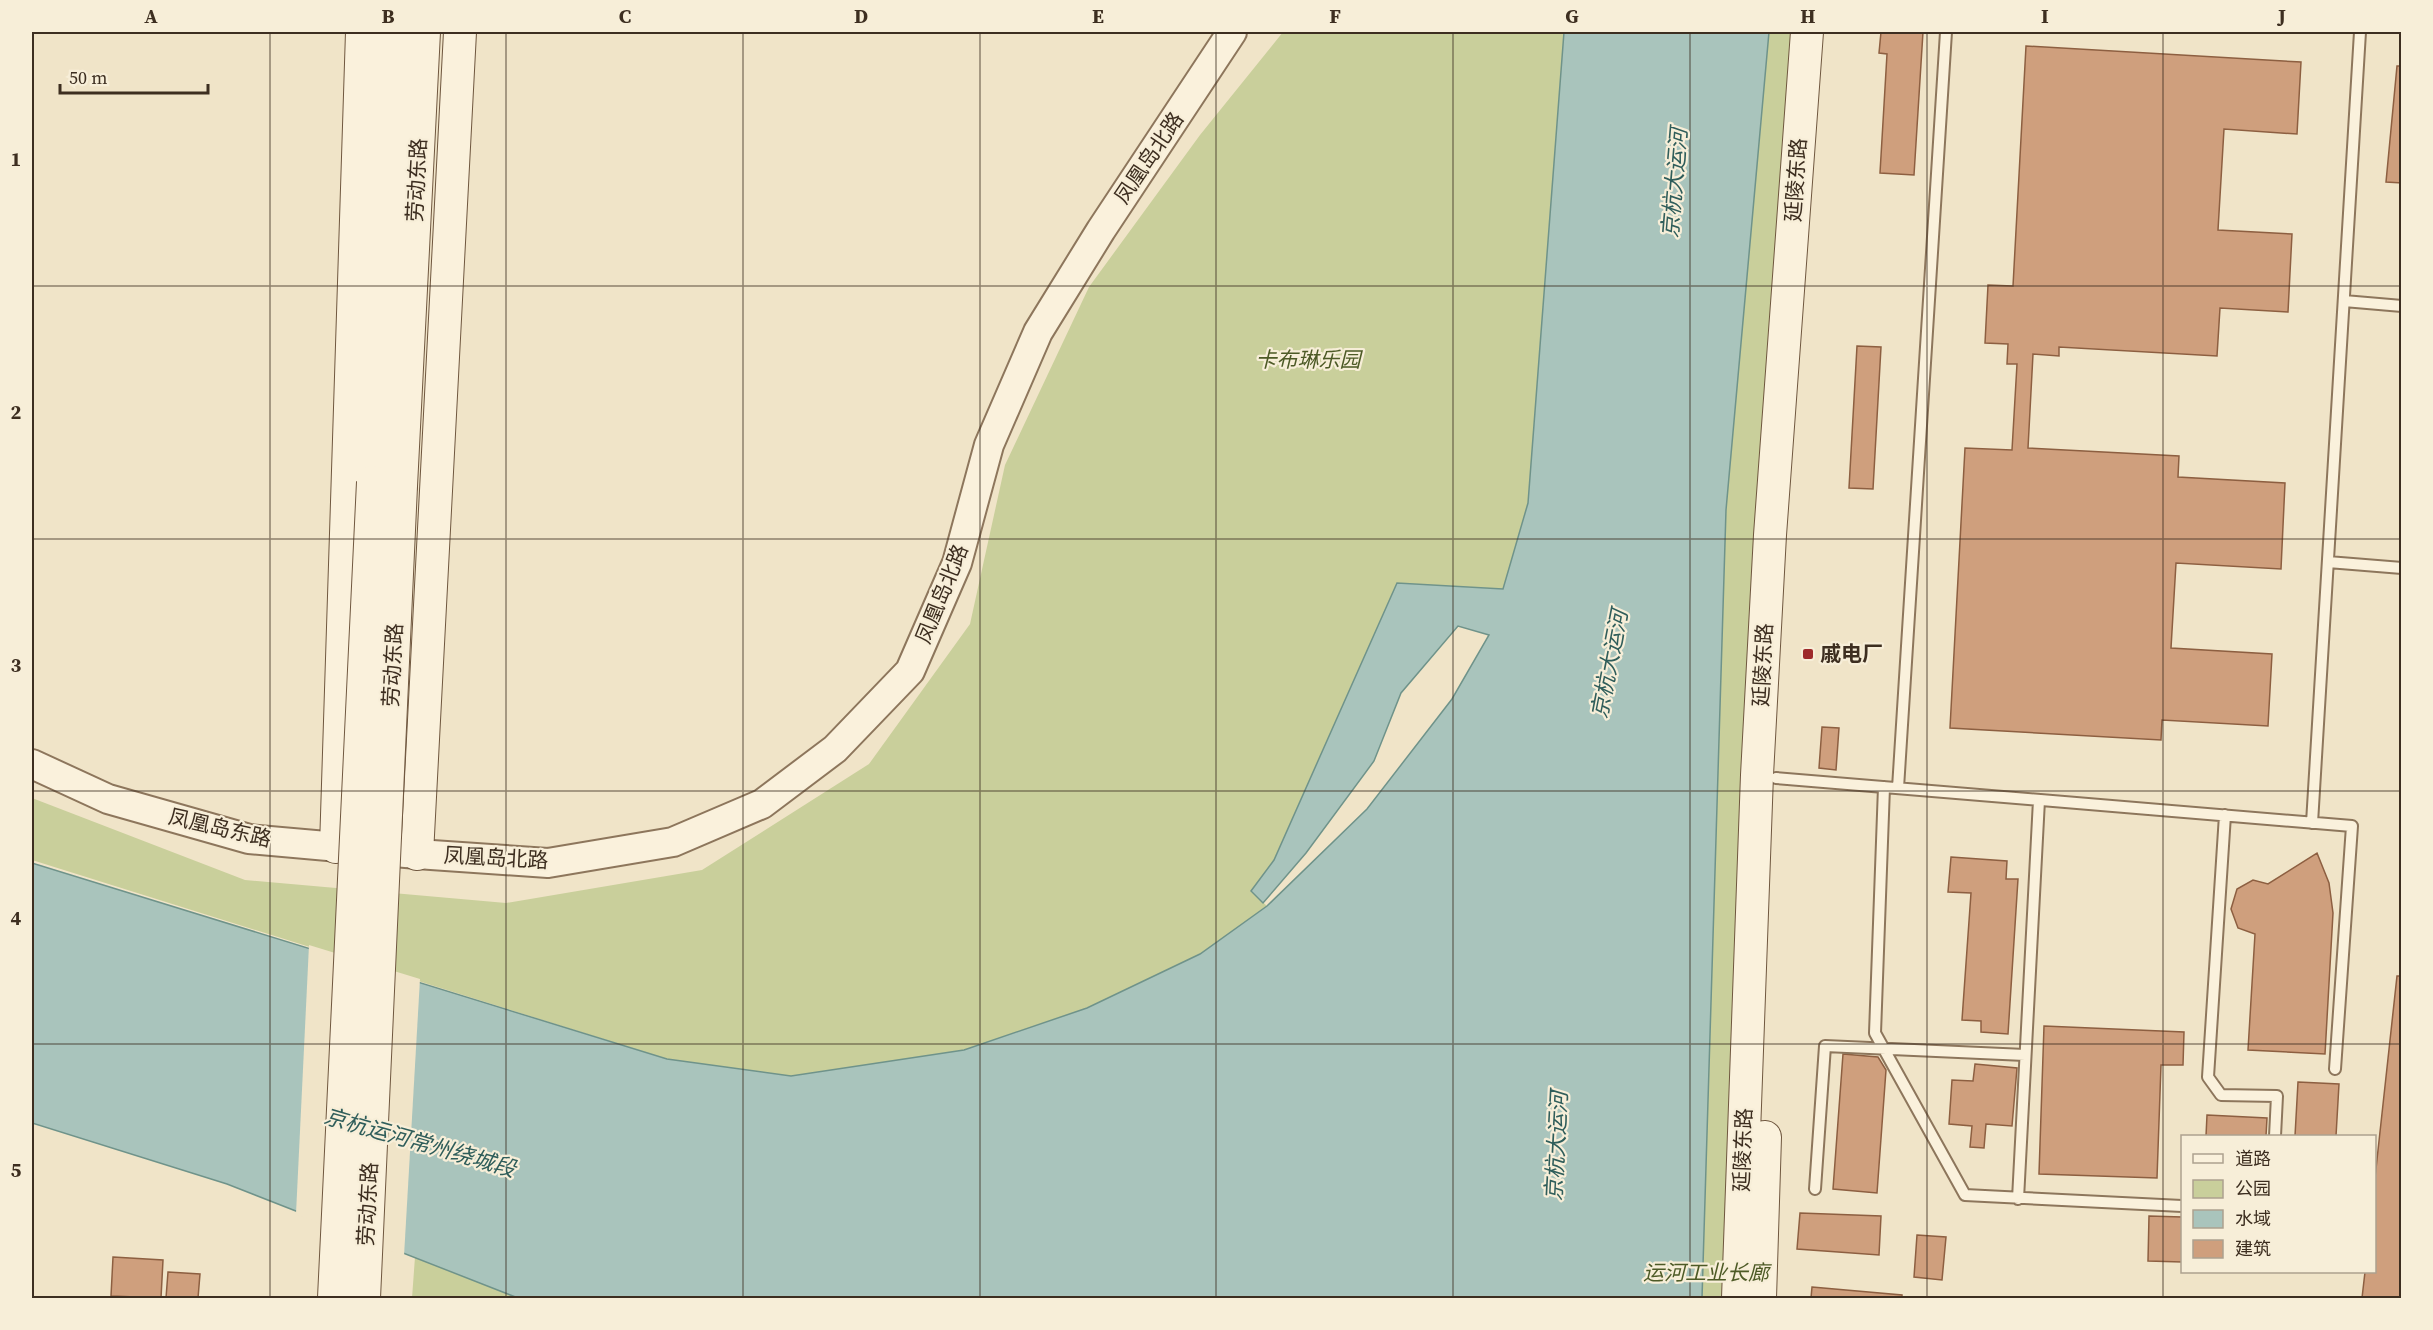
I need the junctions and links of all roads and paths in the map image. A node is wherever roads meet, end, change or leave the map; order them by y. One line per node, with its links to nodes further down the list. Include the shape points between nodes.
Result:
1 (362, 32): 22 (main road)
2 (392, 32): 12 (main road, 劳动东路)
3 (424, 32): 12 (main road, 劳动东路)
4 (460, 32): 23 (main road)
5 (1232, 32): 23 (street, 凤凰岛北路, via 1038,332 989,445 957,563 910,671 835,749 762,804 673,842 548,863)
6 (1807, 32): 33 (main road, 延陵东路, via 1757,775)
7 (1827, 32): 16 (main road, 延陵东路, via 1789,542)
8 (1946, 32): 18 (lane)
9 (2360, 32): 10 (lane)
10 (2344, 301): 11 (lane); 13 (lane)
11 (2402, 306)
12 (387, 484): 31 (main road, 劳动东路, bridge); 32 (main road, 劳动东路, bridge)
13 (2328, 562): 14 (lane); 21 (lane)
14 (2402, 568)
15 (32, 764): 22 (street, 凤凰岛东路, via 108,799 249,839)
16 (1776, 778): 17 (lane); 34 (main road, 延陵东路)
17 (1884, 787): 18 (lane); 24 (lane, via 1875,1033)
18 (1898, 788): 19 (lane)
19 (2039, 800): 20 (lane); 25 (lane)
20 (2225, 815): 21 (lane); 27 (lane, via 2208,1077 2221,1095 2277,1096)
21 (2312, 823): 26 (lane, via 2352,826)
22 (336, 847): 23 (street, 凤凰岛东路)
23 (417, 854)
24 (1884, 1048): 25 (lane); 28 (lane, via 1825,1046); 29 (lane, via 1965,1195)
25 (2025, 1055): 29 (lane)
26 (2335, 1069)
27 (2275, 1135)
28 (1815, 1188)
29 (2018, 1199): 30 (lane)
30 (2181, 1206)
31 (334, 1299)
32 (364, 1299)
33 (1738, 1299)
34 (1760, 1299)

